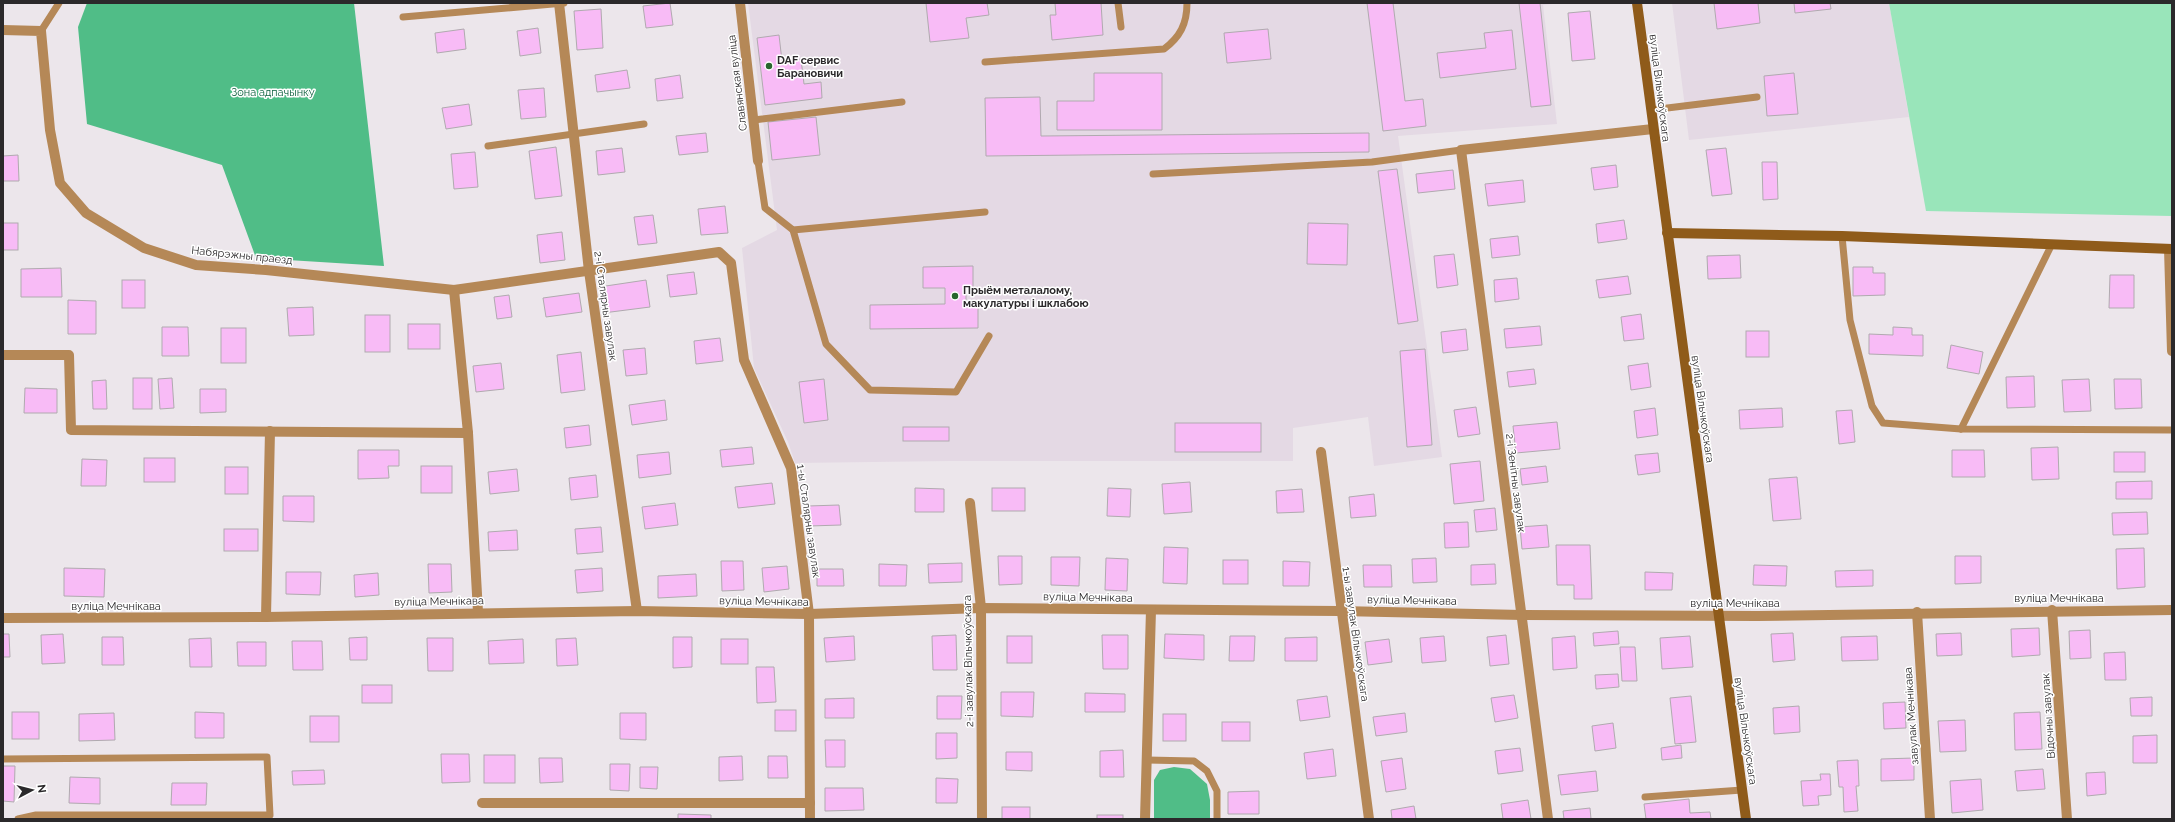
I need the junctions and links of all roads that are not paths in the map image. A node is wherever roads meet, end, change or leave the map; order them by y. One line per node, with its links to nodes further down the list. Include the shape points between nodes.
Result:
1 (59, 3): 10 (lane)
2 (560, 3): 7 (lane); 18 (street, 2-і Сталярны завулак)
3 (740, 3): 15 (street, Славянская вуліца)
4 (1118, 3): 8 (lane)
5 (1187, 3): 11 (lane, via 1185,24 1174,41 1164,49)
6 (1637, 3): 14 (main road, вуліца Вільчкоўскага)
7 (403, 17)
8 (1120, 27)
9 (3, 30): 10 (street)
10 (41, 31): 30 (street, Набярэжны праезд, via 50,130 60,183 86,213 144,248 196,265)
11 (985, 62)
12 (1757, 97): 14 (lane)
13 (902, 102): 15 (lane)
14 (1651, 110): 17 (main road, вуліца Вільчкоўскага)
15 (754, 120): 21 (street, Славянская вуліца)
16 (644, 124): 18 (lane)
17 (1653, 129): 20 (street); 25 (main road, вуліца Вільчкоўскага)
18 (574, 135): 19 (lane); 29 (street, 2-і Сталярны завулак)
19 (488, 146)
20 (1461, 150): 22 (lane, via 1372,162); 49 (street, 2-і Зенітны завулак)
21 (758, 161): 24 (lane, via 766,208)
22 (1153, 174)
23 (985, 212): 24 (lane)
24 (793, 230): 31 (lane, via 826,344 870,390 956,392)
25 (1667, 233): 26 (main road); 50 (main road, вуліца Вільчкоўскага)
26 (1842, 236): 27 (main road); 34 (lane, via 1850,320 1872,406 1883,423)
27 (2052, 244): 28 (main road); 34 (lane)
28 (2170, 249): 32 (street)
29 (589, 270): 30 (street, Набярэжны праезд); 44 (street, 2-і Сталярны завулак); 48 (street, 1-ы Сталярны завулак, via 718,252 731,263 744,360 791,468)
30 (454, 290): 37 (street)
31 (989, 336)
32 (2172, 351)
33 (3, 355): 36 (street, via 69,355 71,430)
34 (1961, 429): 35 (lane)
35 (2172, 430)
36 (270, 431): 37 (street); 51 (street)
37 (468, 433): 46 (street)
38 (1320, 452): 45 (street, 1-ы завулак Вільчкоўскага)
39 (970, 503): 40 (street, 2-і завулак Вільчкоўскага)
40 (981, 608): 41 (street, вуліца Мечнікава); 48 (street, вуліца Мечнікава); 61 (street, 2-і завулак Вільчкоўскага)
41 (1151, 610): 45 (street, вуліца Мечнікава); 54 (street)
42 (2052, 610): 43 (street, вуліца Мечнікава); 47 (street, вуліца Мечнікава); 68 (street, Відочны завулак)
43 (2172, 610)
44 (637, 611): 46 (street, вуліца Мечнікава); 48 (street, вуліца Мечнікава)
45 (1340, 611): 49 (street, вуліца Мечнікава); 64 (street, 1-ы завулак Вільчкоўскага)
46 (478, 612): 51 (street, вуліца Мечнікава)
47 (1917, 612): 50 (street, вуліца Мечнікава); 67 (street, завулак Мечнікава)
48 (809, 614): 58 (street, 1-ы Сталярны завулак)
49 (1522, 615): 50 (street, вуліца Мечнікава); 65 (street, 2-і Зенітны завулак)
50 (1719, 615): 55 (main road, вуліца Вільчкоўскага)
51 (266, 617): 52 (street, вуліца Мечнікава)
52 (3, 618)
53 (3, 759): 59 (lane, via 266,757 270,815 36,815)
54 (1147, 760): 62 (street); 63 (lane, via 1194,761 1207,771 1217,790)
55 (1742, 790): 56 (lane); 66 (main road, вуліца Вільчкоўскага)
56 (1645, 797)
57 (482, 803): 58 (street)
58 (810, 803): 60 (street, 1-ы Сталярны завулак)
59 (18, 819)
60 (810, 819)
61 (982, 819)
62 (1145, 819)
63 (1217, 819)
64 (1369, 819)
65 (1548, 819)
66 (1746, 819)
67 (1930, 819)
68 (2067, 819)

